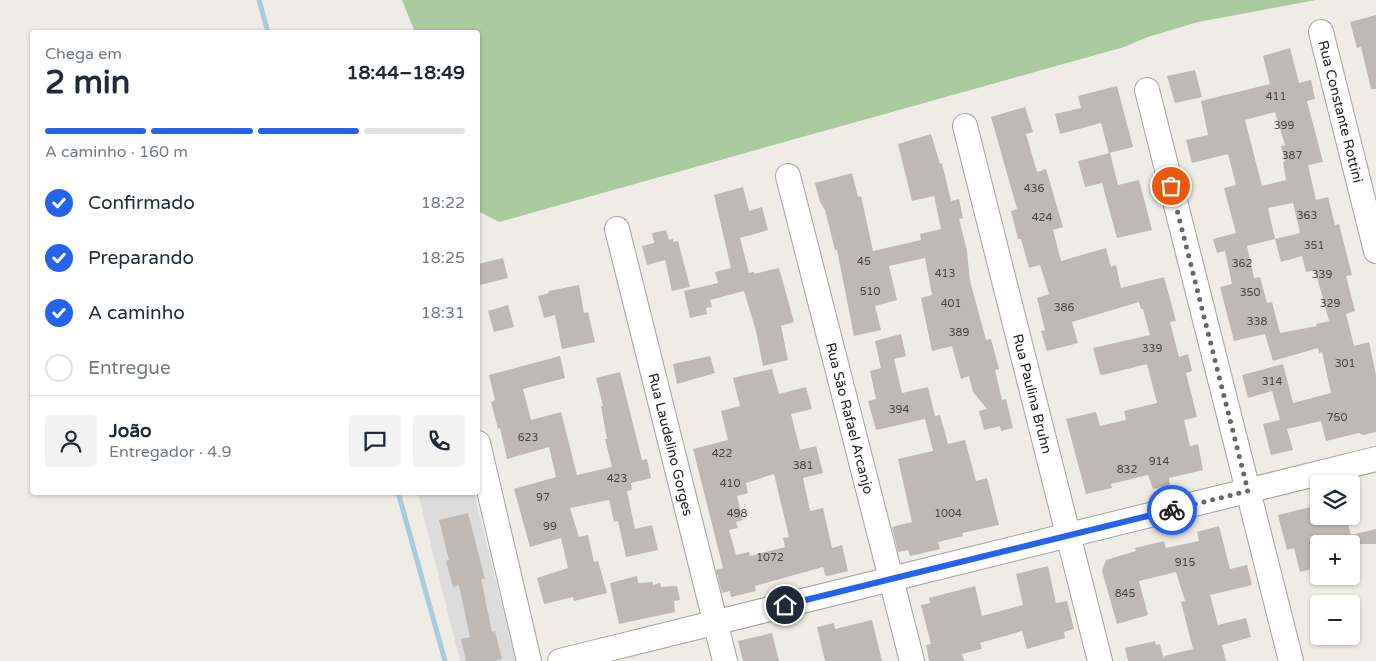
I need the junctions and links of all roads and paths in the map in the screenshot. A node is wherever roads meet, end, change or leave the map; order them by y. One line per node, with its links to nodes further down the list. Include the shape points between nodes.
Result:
1 (1321, 32): 6 (street, Rua Constante Rottini)
2 (1147, 90): 9 (street)
3 (965, 126): 10 (street, Rua Paulina Bruhn)
4 (788, 176): 11 (street, Rua São Rafael Arcanjo)
5 (617, 229): 12 (street, Rua Laudelino Gorges)
6 (1376, 251)
7 (480, 452): 13 (street)
8 (1376, 459): 9 (street)
9 (1248, 491): 10 (street); 18 (street)
10 (1068, 535): 11 (street); 17 (street, Rua Paulina Bruhn)
11 (891, 579): 12 (street); 16 (street, Rua São Rafael Arcanjo)
12 (715, 622): 14 (street); 15 (street, Rua Laudelino Gorges)
13 (529, 661)
14 (560, 661)
15 (725, 661)
16 (912, 661)
17 (1100, 661)
18 (1291, 661)

